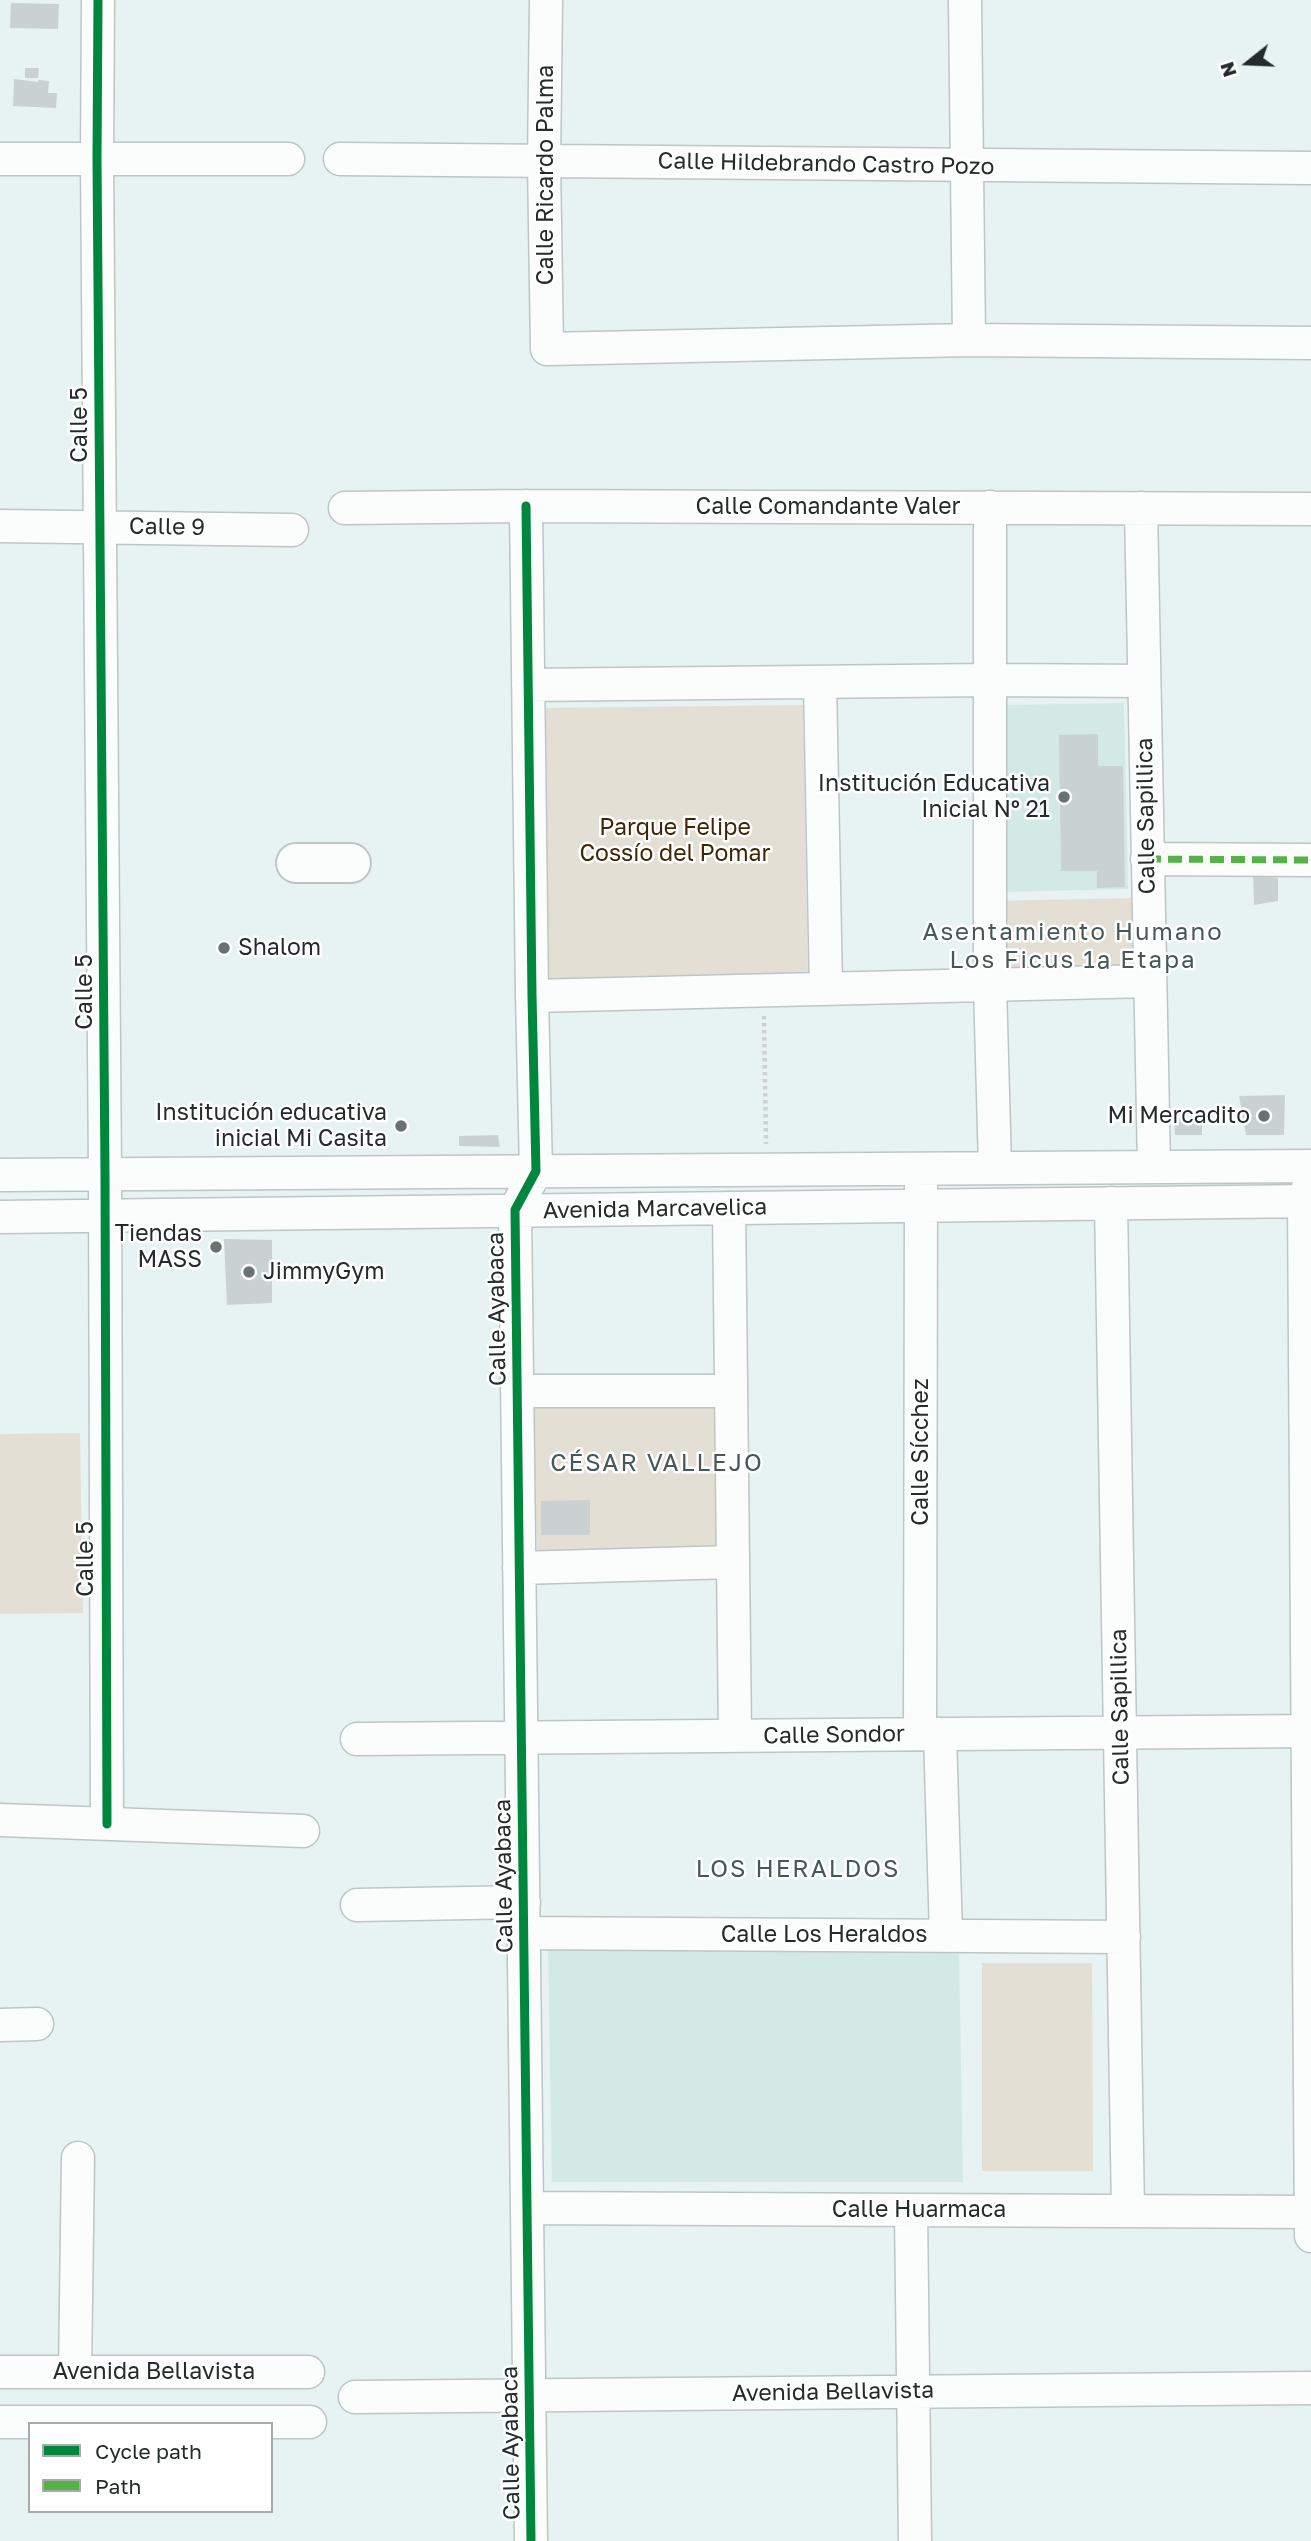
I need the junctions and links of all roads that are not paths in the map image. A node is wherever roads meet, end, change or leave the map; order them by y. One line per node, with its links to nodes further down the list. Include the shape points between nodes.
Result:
1 (98, 0): 5 (street, Calle 5)
2 (545, 0): 8 (street, Calle Ricardo Palma)
3 (965, 0): 9 (street)
4 (0, 159): 5 (street)
5 (97, 159): 6 (street); 19 (street, Calle 5)
6 (288, 159)
7 (340, 159): 8 (street, Calle Hildebrando Castro Pozo)
8 (544, 162): 9 (street, Calle Hildebrando Castro Pozo); 11 (street, Calle Ricardo Palma, via 547,349)
9 (967, 166): 10 (street, Calle Hildebrando Castro Pozo); 11 (street)
10 (1311, 168)
11 (969, 340): 12 (street)
12 (1311, 342)
13 (526, 506): 14 (street, Calle Comandante Valer); 15 (street, Calle Comandante Valer); 24 (street)
14 (990, 507): 16 (street, Calle Comandante Valer); 21 (street)
15 (345, 508)
16 (1140, 508): 17 (street, Calle Comandante Valer); 22 (street, Calle Sapillica)
17 (1311, 509)
18 (0, 526): 19 (street, Calle 9)
19 (100, 526): 20 (street, Calle 9); 38 (street, Calle 5)
20 (292, 530)
21 (990, 680): 22 (street); 23 (street); 30 (street)
22 (1144, 681): 25 (street, Calle Sapillica)
23 (820, 683): 24 (street); 31 (street)
24 (528, 685): 32 (street)
25 (1147, 859): 26 (street); 29 (street, Calle Sapillica)
26 (1311, 860)
27 (296, 863): 28 (main road)
28 (351, 863)
29 (1149, 981): 30 (street); 34 (street, Calle Sapillica)
30 (990, 985): 31 (street); 36 (street)
31 (826, 989): 32 (street)
32 (532, 996): 37 (street)
33 (1311, 1166): 34 (street, Avenida Marcavelica)
34 (1154, 1167): 36 (street, Avenida Marcavelica)
35 (921, 1168): 36 (street, Avenida Marcavelica); 37 (street, Avenida Marcavelica); 42 (street, Calle Sícchez)
36 (995, 1168)
37 (536, 1171): 38 (street, Avenida Marcavelica); 44 (street)
38 (105, 1174): 39 (street, Avenida Marcavelica); 45 (street, Calle 5)
39 (0, 1175)
40 (1309, 1193): 41 (street, Avenida Marcavelica); 51 (street)
41 (1111, 1203): 42 (street, Avenida Marcavelica); 52 (street, Calle Sapillica)
42 (921, 1205): 43 (street, Avenida Marcavelica); 53 (street, Calle Sícchez)
43 (729, 1208): 44 (street, Avenida Marcavelica); 48 (street)
44 (515, 1210): 45 (street, Avenida Marcavelica); 47 (street, Calle Ayabaca)
45 (104, 1216): 46 (street, Avenida Marcavelica); 58 (street, Calle 5)
46 (0, 1217)
47 (517, 1391): 48 (street); 50 (street, Calle Ayabaca)
48 (731, 1391): 49 (street)
49 (733, 1562): 50 (street); 54 (street)
50 (519, 1568): 55 (street, Calle Ayabaca)
51 (1309, 1731): 52 (street, Calle Sondor); 71 (street)
52 (1120, 1733): 53 (street, Calle Sondor); 64 (street, Calle Sapillica)
53 (930, 1734): 54 (street, Calle Sondor); 63 (street, Calle Sícchez)
54 (735, 1736): 55 (street, Calle Sondor)
55 (521, 1738): 56 (street, Calle Sondor); 60 (street, Calle Ayabaca)
56 (357, 1740)
57 (0, 1820): 58 (street)
58 (107, 1824): 59 (street)
59 (303, 1831)
60 (524, 1902): 61 (street); 62 (street, Calle Ayabaca)
61 (356, 1905)
62 (524, 1933): 63 (street, Calle Los Heraldos); 68 (street, Calle Ayabaca)
63 (946, 1935): 64 (street, Calle Los Heraldos)
64 (1124, 1937): 70 (street, Calle Sapillica)
65 (37, 2024): 66 (street)
66 (0, 2025)
67 (78, 2158): 74 (street)
68 (527, 2208): 69 (street, Calle Huarmaca); 79 (street, Calle Ayabaca)
69 (911, 2210): 70 (street, Calle Huarmaca); 78 (street)
70 (1128, 2211): 71 (street, Calle Huarmaca)
71 (1311, 2212): 72 (street)
72 (1311, 2236)
73 (0, 2372): 74 (street, Avenida Bellavista)
74 (75, 2372): 75 (street, Avenida Bellavista)
75 (207, 2372): 76 (street, Avenida Bellavista); 82 (street)
76 (308, 2372)
77 (1311, 2388): 78 (street, Avenida Bellavista)
78 (913, 2391): 79 (street, Avenida Bellavista); 85 (street)
79 (529, 2396): 80 (street, Avenida Bellavista); 84 (street, Calle Ayabaca)
80 (355, 2397)
81 (0, 2422): 82 (street)
82 (208, 2422): 83 (street)
83 (310, 2422)
84 (531, 2541)
85 (915, 2541)

